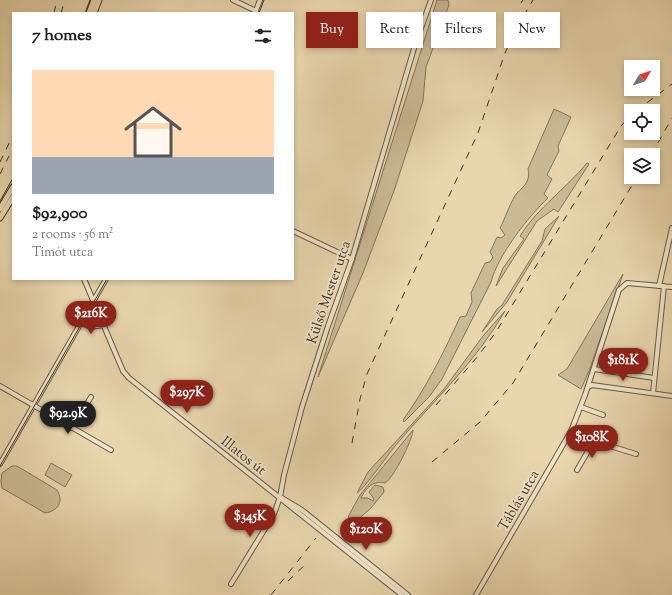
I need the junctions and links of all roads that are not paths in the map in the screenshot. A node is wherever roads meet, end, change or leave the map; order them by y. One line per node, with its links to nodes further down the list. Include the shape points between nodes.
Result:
1 (94, 0): 6 (main road)
2 (99, 0): 7 (main road)
3 (233, 0): 8 (street)
4 (260, 0): 8 (street)
5 (431, 0): 15 (street, Külső Mester utca, via 415,45)
6 (89, 12)
7 (94, 12)
8 (255, 12)
9 (12, 189): 11 (main road)
10 (12, 200): 12 (main road)
11 (0, 209)
12 (0, 218)
13 (672, 228): 18 (street)
14 (294, 231): 15 (street)
15 (352, 259): 40 (street, Külső Mester utca, via 302,407)
16 (84, 280): 20 (street, Illatos út)
17 (105, 280): 20 (street)
18 (661, 286): 19 (street); 23 (street, Táblás utca, via 627,283 619,290); 24 (street)
19 (672, 287)
20 (94, 302): 21 (street); 22 (street, Illatos út)
21 (81, 323): 22 (street, via 91,327); 30 (street)
22 (104, 325): 40 (street, Illatos út, via 128,378)
23 (594, 369): 24 (street); 26 (street, Táblás utca)
24 (654, 378): 27 (street)
25 (0, 386): 30 (street)
26 (588, 387): 27 (street, via 592,385); 31 (street, Táblás utca)
27 (653, 393): 29 (street)
28 (91, 396): 33 (street)
29 (672, 396)
30 (34, 406): 33 (street); 38 (street)
31 (581, 407): 32 (street); 34 (street, Táblás utca)
32 (603, 415)
33 (72, 428): 36 (street)
34 (572, 431): 35 (street); 44 (street, Táblás utca)
35 (594, 441): 37 (street); 39 (street)
36 (111, 450)
37 (636, 454)
38 (0, 464)
39 (577, 470)
40 (280, 497): 41 (street, Külső Mester utca, via 274,514); 42 (street, Illatos út); 43 (street, Illatos út, via 302,510)
41 (231, 584)
42 (402, 595)
43 (408, 595)
44 (476, 595)

